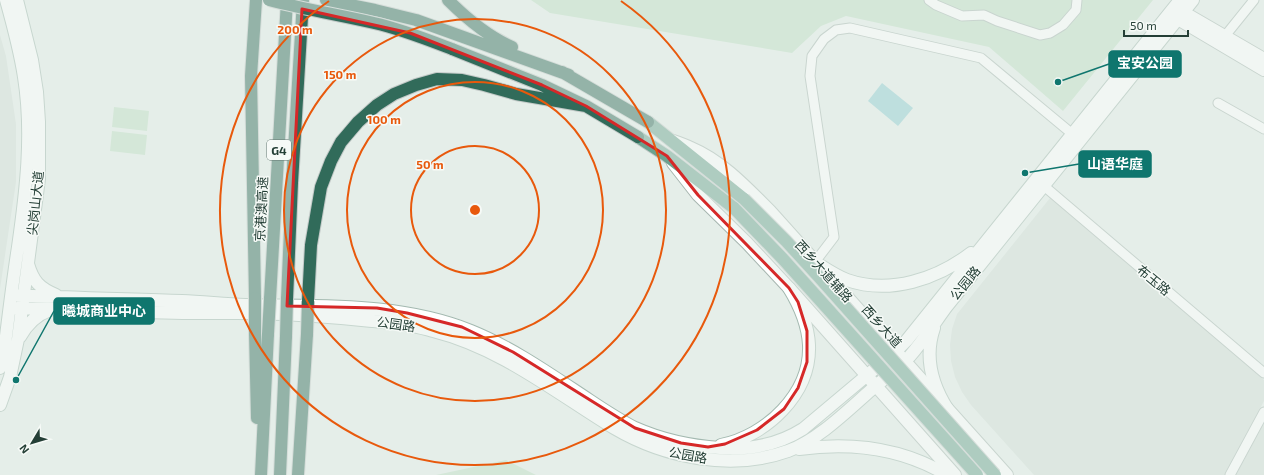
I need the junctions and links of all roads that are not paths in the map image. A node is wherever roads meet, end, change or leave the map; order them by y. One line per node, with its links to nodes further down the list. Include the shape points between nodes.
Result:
1 (6, 0): 32 (main road, 尖岗山大道, via 24,78 28,137)
2 (17, 0): 29 (main road, 尖岗山大道, via 32,60 39,122 39,179)
3 (256, 0): 51 (highway, bridge, via 251,76 257,415)
4 (269, 0): 19 (highway, bridge, via 410,33 542,85)
5 (287, 0): 51 (highway, 京港澳高速 / G4, bridge)
6 (303, 0): 52 (highway, G4, bridge, via 292,184)
7 (326, 0): 17 (highway, via 416,20)
8 (448, 0): 17 (highway, via 478,27 499,41)
9 (929, 0): 10 (street, via 962,16 984,15 1040,35 1050,33 1063,25 1076,10)
10 (1077, 0)
11 (1193, 0): 13 (main road, 公园路)
12 (1254, 0): 14 (street)
13 (1178, 10): 14 (main road); 16 (main road); 23 (main road, 公园路)
14 (1225, 36): 15 (main road)
15 (1264, 59)
16 (1264, 70)
17 (569, 75): 20 (highway)
18 (1218, 103): 21 (street)
19 (586, 106): 22 (highway); 53 (highway, bridge, via 516,94 462,80 436,79 394,94 377,105 341,142 321,187 312,245)
20 (648, 122): 24 (main road, 西乡大道)
21 (1264, 129)
22 (638, 137): 25 (main road)
23 (1076, 137): 26 (main road, 公园路); 27 (main road, 公园路); 28 (street, via 981,58 850,28 836,30 824,39 812,56 810,76 834,237)
24 (672, 141): 28 (main road, 西乡大道辅路, via 692,148 730,173); 57 (main road, 西乡大道, bridge, via 744,199 786,241)
25 (667, 156): 30 (main road, via 698,194); 56 (main road, bridge, via 734,208 783,258)
26 (1044, 186): 37 (main road, 公园路); 42 (street, 布玉路)
27 (984, 244): 28 (main road, via 944,270 901,285 864,284 831,272); 39 (main road, 公园路)
28 (816, 262): 31 (main road, 西乡大道辅路)
29 (28, 264): 32 (main road, 尖岗山大道); 33 (main road, via 38,284)
30 (790, 288): 36 (main road); 48 (main road, via 804,316 809,346 807,362 798,388 784,409 766,425 737,440)
31 (844, 294): 36 (main road, via 846,310 837,320 822,321); 39 (main road, 西乡大道辅路)
32 (17, 295): 33 (main road, 公园路); 34 (main road, 尖岗山大道)
33 (60, 297): 48 (main road, 公园路, via 356,307 407,312 462,327 500,344 635,428 669,440)
34 (16, 308): 35 (main road, 公园路); 38 (main road, 尖岗山大道); 41 (main road, 尖岗山大道)
35 (51, 309): 38 (main road, via 30,321); 50 (main road, 公园路, via 324,316 412,326 453,336 487,350 618,430 661,450 694,458 726,460 762,458)
36 (813, 314): 43 (main road)
37 (938, 318): 40 (main road, 公园路); 47 (main road, via 931,336 930,369 940,397)
38 (18, 339): 45 (main road, 尖岗山大道, via 10,377)
39 (896, 351): 40 (main road, 西乡大道辅路); 43 (main road, 公园路)
40 (905, 361): 44 (main road, 公园路); 47 (main road, 西乡大道辅路)
41 (0, 368)
42 (1264, 373)
43 (867, 376): 44 (main road); 48 (main road, 公园路, via 803,429 786,438 747,448)
44 (876, 386): 49 (main road); 50 (main road, 公园路, via 819,434)
45 (0, 404)
46 (1264, 412): 59 (street)
47 (952, 414): 49 (main road, via 950,417 939,419 930,428 929,440); 58 (main road, 西乡大道辅路)
48 (708, 447)
49 (932, 449): 55 (main road)
50 (790, 450): 54 (main road, via 818,446 879,450 920,461)
51 (261, 470)
52 (280, 475)
53 (298, 475)
54 (948, 475)
55 (955, 475)
56 (977, 475)
57 (995, 475)
58 (1007, 475)
59 (1230, 475)

